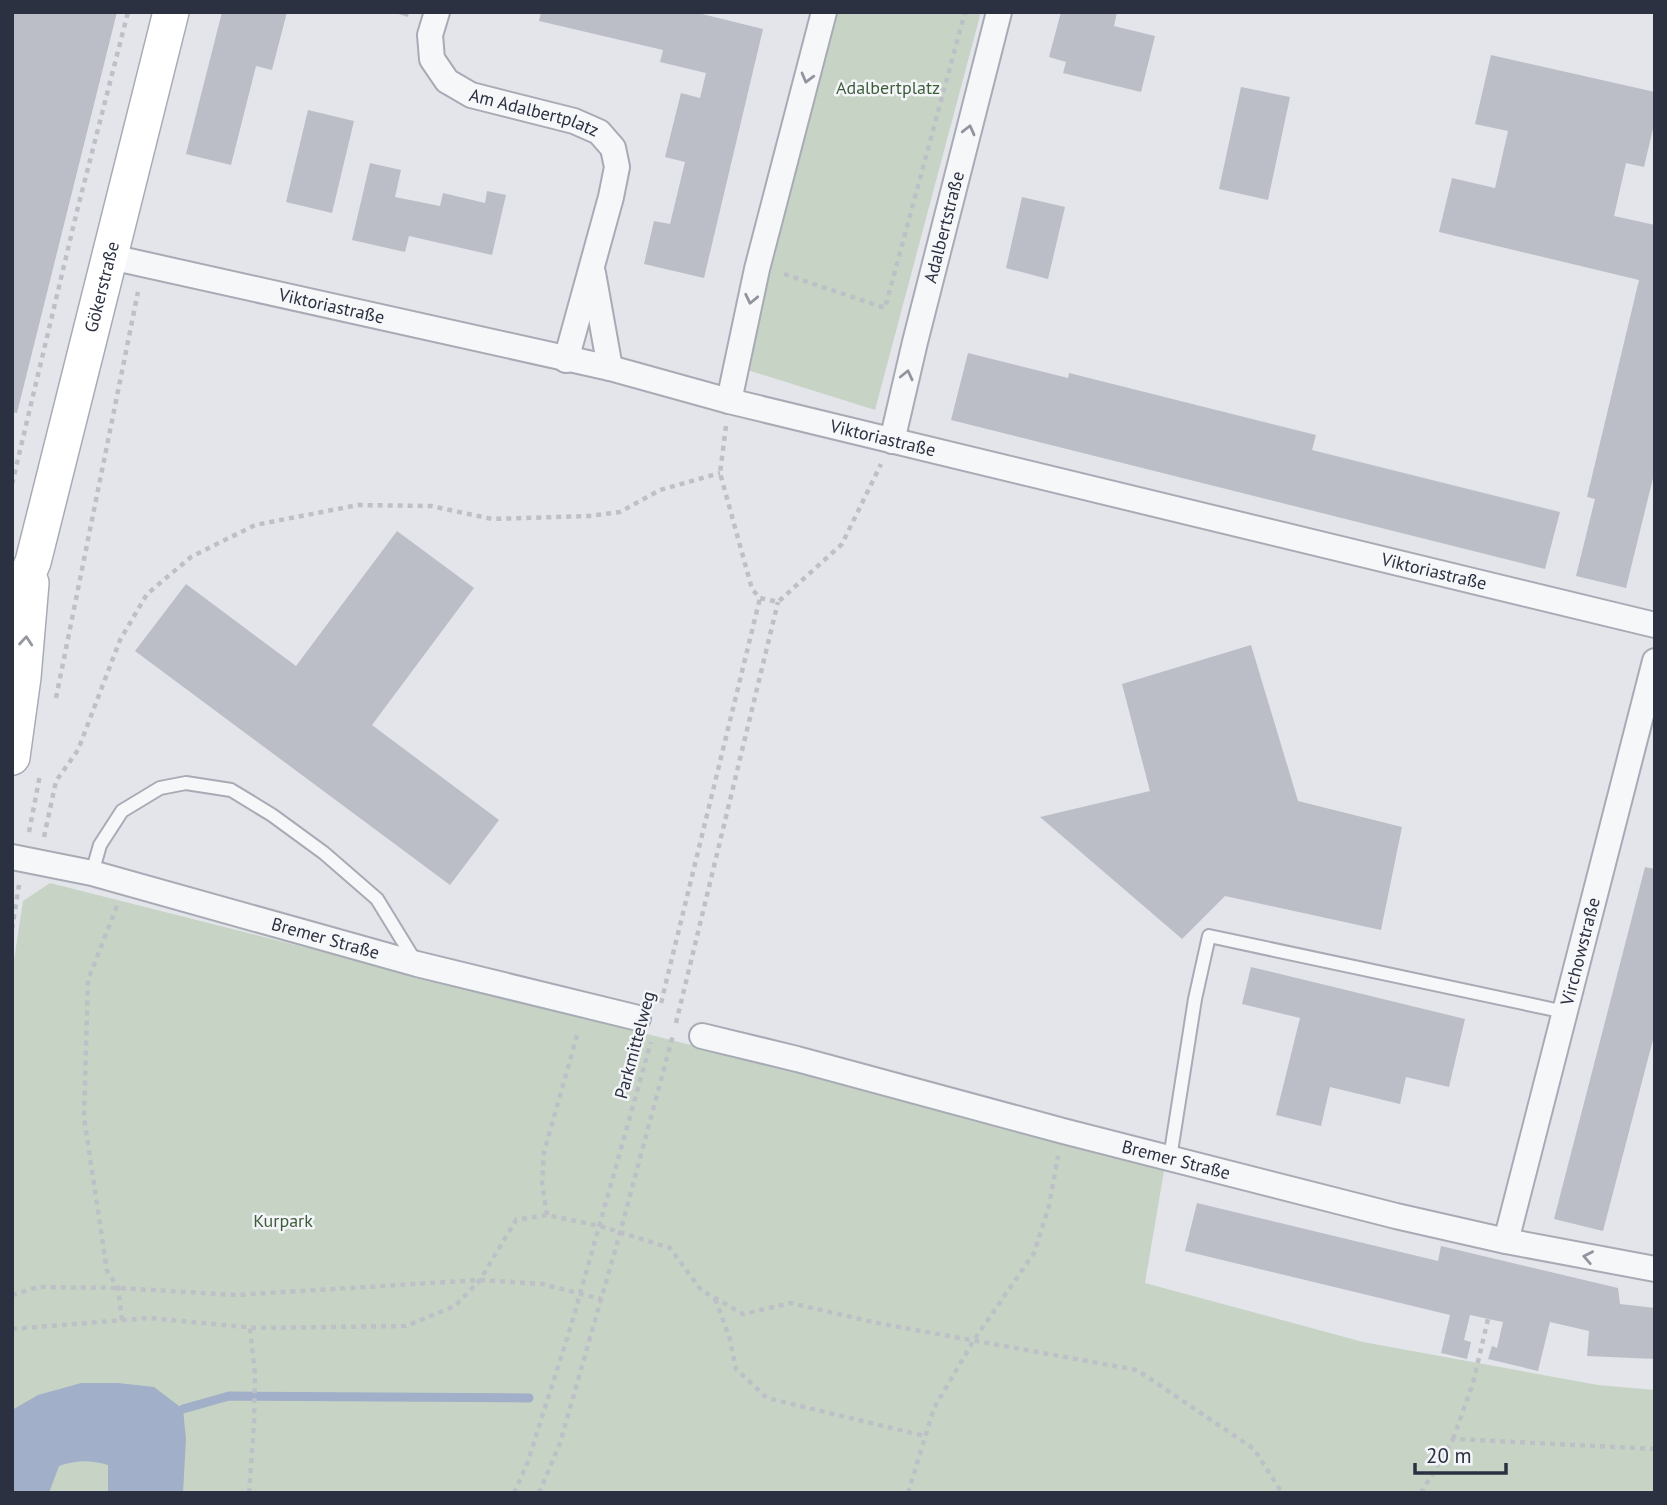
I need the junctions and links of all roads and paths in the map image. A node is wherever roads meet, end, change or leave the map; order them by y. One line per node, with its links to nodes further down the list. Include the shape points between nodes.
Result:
1 (128, 12): 15 (path)
2 (171, 12): 7 (main road, Gökerstraße)
3 (436, 12): 9 (street, Am Adalbertplatz, via 430,35 432,59 447,81 471,95 573,121 599,132 613,148 617,167)
4 (824, 12): 12 (street, one-way to 12, via 757,269)
5 (965, 12): 8 (path, via 885,308 784,275)
6 (999, 12): 13 (street, Adalbertstraße, one-way to 6)
7 (127, 261): 10 (street, Viktoriastraße); 16 (main road, Gökerstraße); 22 (path)
8 (787, 262)
9 (592, 266): 10 (street, Am Adalbertplatz); 11 (street, Am Adalbertplatz)
10 (566, 360): 11 (street, Viktoriastraße)
11 (610, 368): 12 (street, Viktoriastraße)
12 (729, 401): 13 (street, Viktoriastraße); 14 (path)
13 (892, 441): 18 (path, via 842,544); 20 (street, Viktoriastraße)
14 (720, 473): 17 (path, via 752,589); 24 (path, via 660,490 620,512 589,516 492,519 431,506 358,505 255,525 191,557 147,594 120,640 78,750 56,781)
15 (12, 484)
16 (33, 562): 19 (main road, Gökerstraße); 23 (main road, Gökerstraße, one-way to 16, via 23,677)
17 (760, 598): 18 (path); 31 (path, Parkmittelweg)
18 (778, 602): 37 (path, Parkmittelweg)
19 (12, 610)
20 (1655, 625)
21 (1655, 660): 30 (street, Virchowstraße)
22 (53, 710)
23 (27, 761): 24 (path)
24 (25, 859): 25 (street, Bremer Straße); 27 (path)
25 (92, 873): 26 (street, Bremer Straße); 28 (lane, via 100,845 122,811 160,788 187,783 231,790 324,853 377,899)
26 (126, 882): 28 (street, Bremer Straße); 41 (path, via 88,980 84,1117 107,1271)
27 (12, 929)
28 (417, 964): 29 (street, Bremer Straße)
29 (585, 1006): 31 (street, Bremer Straße); 35 (path, via 544,1152)
30 (1564, 1012): 34 (lane, via 1209,936); 38 (street, Virchowstraße)
31 (650, 1021): 36 (path, Parkmittelweg)
32 (702, 1036): 33 (street, Bremer Straße)
33 (1063, 1131): 34 (street, Bremer Straße); 50 (path, via 1049,1206 1034,1253)
34 (1170, 1158): 38 (street, Bremer Straße)
35 (547, 1215): 36 (path); 40 (path, via 516,1220)
36 (600, 1226): 37 (path); 42 (path, Parkmittelweg)
37 (620, 1233): 44 (path, Parkmittelweg); 45 (path, via 670,1248 701,1290)
38 (1506, 1241): 39 (street, Bremer Straße, one-way to 38)
39 (1655, 1269)
40 (480, 1280): 41 (path, via 236,1295); 42 (path, via 542,1283); 48 (path, via 456,1306 406,1326)
41 (118, 1288): 43 (path, via 38,1287); 47 (path)
42 (581, 1294): 44 (path); 55 (path, Parkmittelweg)
43 (12, 1295)
44 (601, 1298): 56 (path, Parkmittelweg, via 560,1443)
45 (715, 1298): 50 (path, via 743,1314 791,1303); 51 (path, via 736,1369 766,1398)
46 (1488, 1319): 52 (path, via 1473,1383)
47 (122, 1320): 48 (path, via 149,1318); 49 (path)
48 (250, 1328): 54 (path, via 255,1375)
49 (12, 1329)
50 (974, 1340): 51 (path, via 934,1408); 58 (path, via 1137,1370 1254,1448)
51 (925, 1436): 57 (path)
52 (1452, 1439): 53 (path); 59 (path)
53 (1655, 1449)
54 (249, 1493)
55 (514, 1493)
56 (539, 1493)
57 (908, 1493)
58 (1282, 1493)
59 (1421, 1493)

